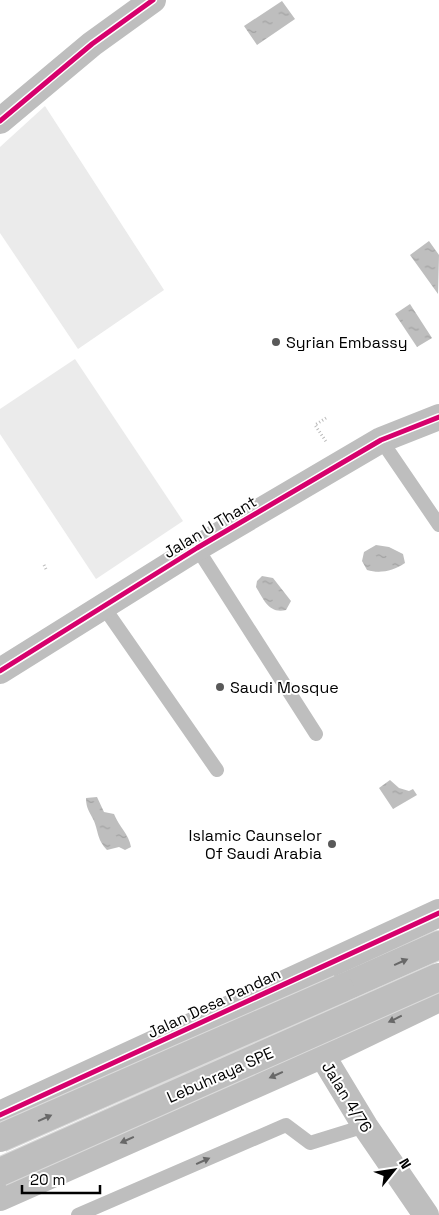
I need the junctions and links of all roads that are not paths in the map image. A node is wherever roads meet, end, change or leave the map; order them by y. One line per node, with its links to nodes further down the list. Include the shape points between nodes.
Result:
1 (153, 0): 2 (street, via 92,44)
2 (0, 121)
3 (439, 417): 4 (street, Jalan U Thant)
4 (381, 440): 5 (lane); 6 (street, Jalan U Thant)
5 (439, 525)
6 (197, 548): 7 (street, Jalan U Thant); 9 (lane)
7 (103, 606): 8 (street, Jalan U Thant); 10 (lane)
8 (0, 671)
9 (316, 734)
10 (217, 770)
11 (439, 913): 12 (main road, Jalan Desa Pandan)
12 (414, 924): 17 (main road, via 310,980 297,993); 19 (main road, Jalan Desa Pandan)
13 (439, 945): 22 (main road, Lebuhraya SPE, one-way to 13, bridge)
14 (439, 966): 17 (main road)
15 (439, 977): 24 (main road, Lebuhraya SPE, bridge)
16 (439, 998): 18 (main road, one-way to 18)
17 (300, 1016): 18 (street, Jalan 4/76); 19 (main road, via 289,1001 277,1000 198,1035); 23 (main road)
18 (321, 1055): 21 (street, Jalan 4/76); 25 (main road, one-way to 25)
19 (129, 1056): 20 (main road, Jalan Desa Pandan)
20 (0, 1115)
21 (365, 1126): 26 (lane, one-way to 21, via 286,1125 310,1143); 27 (street, Jalan 4/76)
22 (0, 1138)
23 (0, 1164)
24 (0, 1172)
25 (0, 1197)
26 (78, 1215)
27 (426, 1215)

